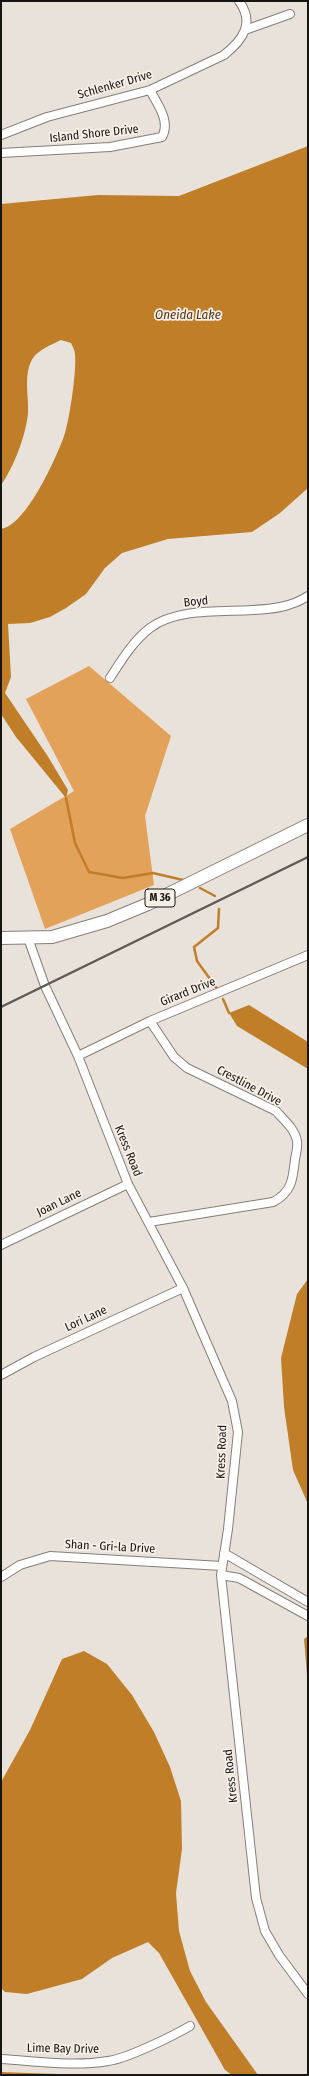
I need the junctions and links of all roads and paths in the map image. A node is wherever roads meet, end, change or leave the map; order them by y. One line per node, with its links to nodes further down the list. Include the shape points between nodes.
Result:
1 (238, 1): 3 (street, via 247,19)
2 (290, 14): 3 (street)
3 (246, 30): 4 (street, Schlenker Drive, via 234,47 224,54)
4 (150, 90): 5 (street, Schlenker Drive, via 47,117); 6 (street, Island Shore Drive, via 164,117 166,130 162,137 110,147)
5 (1, 135)
6 (1, 154)
7 (308, 596): 8 (street, Boyd, via 286,607 185,615 165,619 149,628)
8 (110, 678)
9 (308, 825): 11 (main road, M 36, via 148,904 107,921 52,937)
10 (1, 938): 11 (main road, M 36)
11 (28, 938): 14 (street, Kress Road, via 45,986)
12 (308, 955): 13 (street, Girard Drive)
13 (150, 1020): 14 (street, Girard Drive); 16 (street, Crestline Drive, via 174,1057 187,1068 276,1110 286,1121 297,1141 293,1180 282,1198 272,1202)
14 (78, 1056): 15 (street, Kress Road)
15 (128, 1184): 16 (street, Kress Road); 17 (street, Joan Lane)
16 (149, 1222): 18 (street, Kress Road)
17 (1, 1245)
18 (183, 1288): 19 (street, Lori Lane, via 34,1357); 20 (street, Kress Road, via 232,1401 238,1432)
19 (1, 1375)
20 (224, 1553): 21 (street, Kress Road); 24 (street)
21 (222, 1566): 22 (street, Kress Road); 23 (street, Shan - Gri-la Drive, via 50,1556 20,1565)
22 (222, 1575): 25 (street, via 239,1578); 26 (street, Kress Road, via 256,1898 265,1931)
23 (1, 1577)
24 (308, 1602)
25 (308, 1616)
26 (308, 1994)
27 (190, 2026): 28 (street, Lime Bay Drive, via 123,2057 108,2061 73,2063)
28 (1, 2059)

